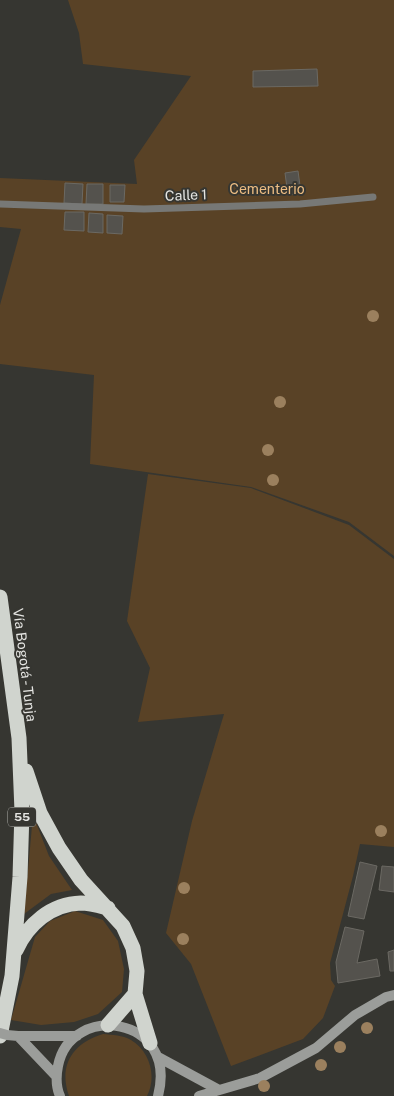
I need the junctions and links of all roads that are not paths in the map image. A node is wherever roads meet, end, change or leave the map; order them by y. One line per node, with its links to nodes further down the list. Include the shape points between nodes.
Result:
1 (373, 197): 2 (lane, Calle 1, via 300,204 144,209)
2 (0, 204)
3 (0, 597): 4 (highway, Vía Bogotá - Tunja / 55)
4 (18, 738): 5 (highway, via 40,813 81,880); 6 (highway, Vía Bogotá - Tunja / 55, via 22,811)
5 (108, 908): 6 (highway, via 81,903 46,914 31,925 16,948); 7 (highway, via 123,926 133,948 137,971)
6 (12, 976): 10 (highway, Vía Bogotá - Tunja / 55)
7 (135, 994): 9 (highway); 13 (highway)
8 (394, 995): 16 (main road, via 355,1015 316,1048 260,1078)
9 (108, 1025): 12 (main road, via 86,1030); 13 (main road, via 138,1033)
10 (2, 1034): 11 (main road)
11 (18, 1036): 12 (main road); 15 (main road)
12 (77, 1036): 15 (main road, via 62,1054)
13 (150, 1043): 14 (main road)
14 (158, 1056): 16 (main road); 18 (main road, via 162,1084)
15 (56, 1076): 17 (main road)
16 (219, 1090): 19 (main road)
17 (60, 1096)
18 (158, 1096)
19 (199, 1096)

